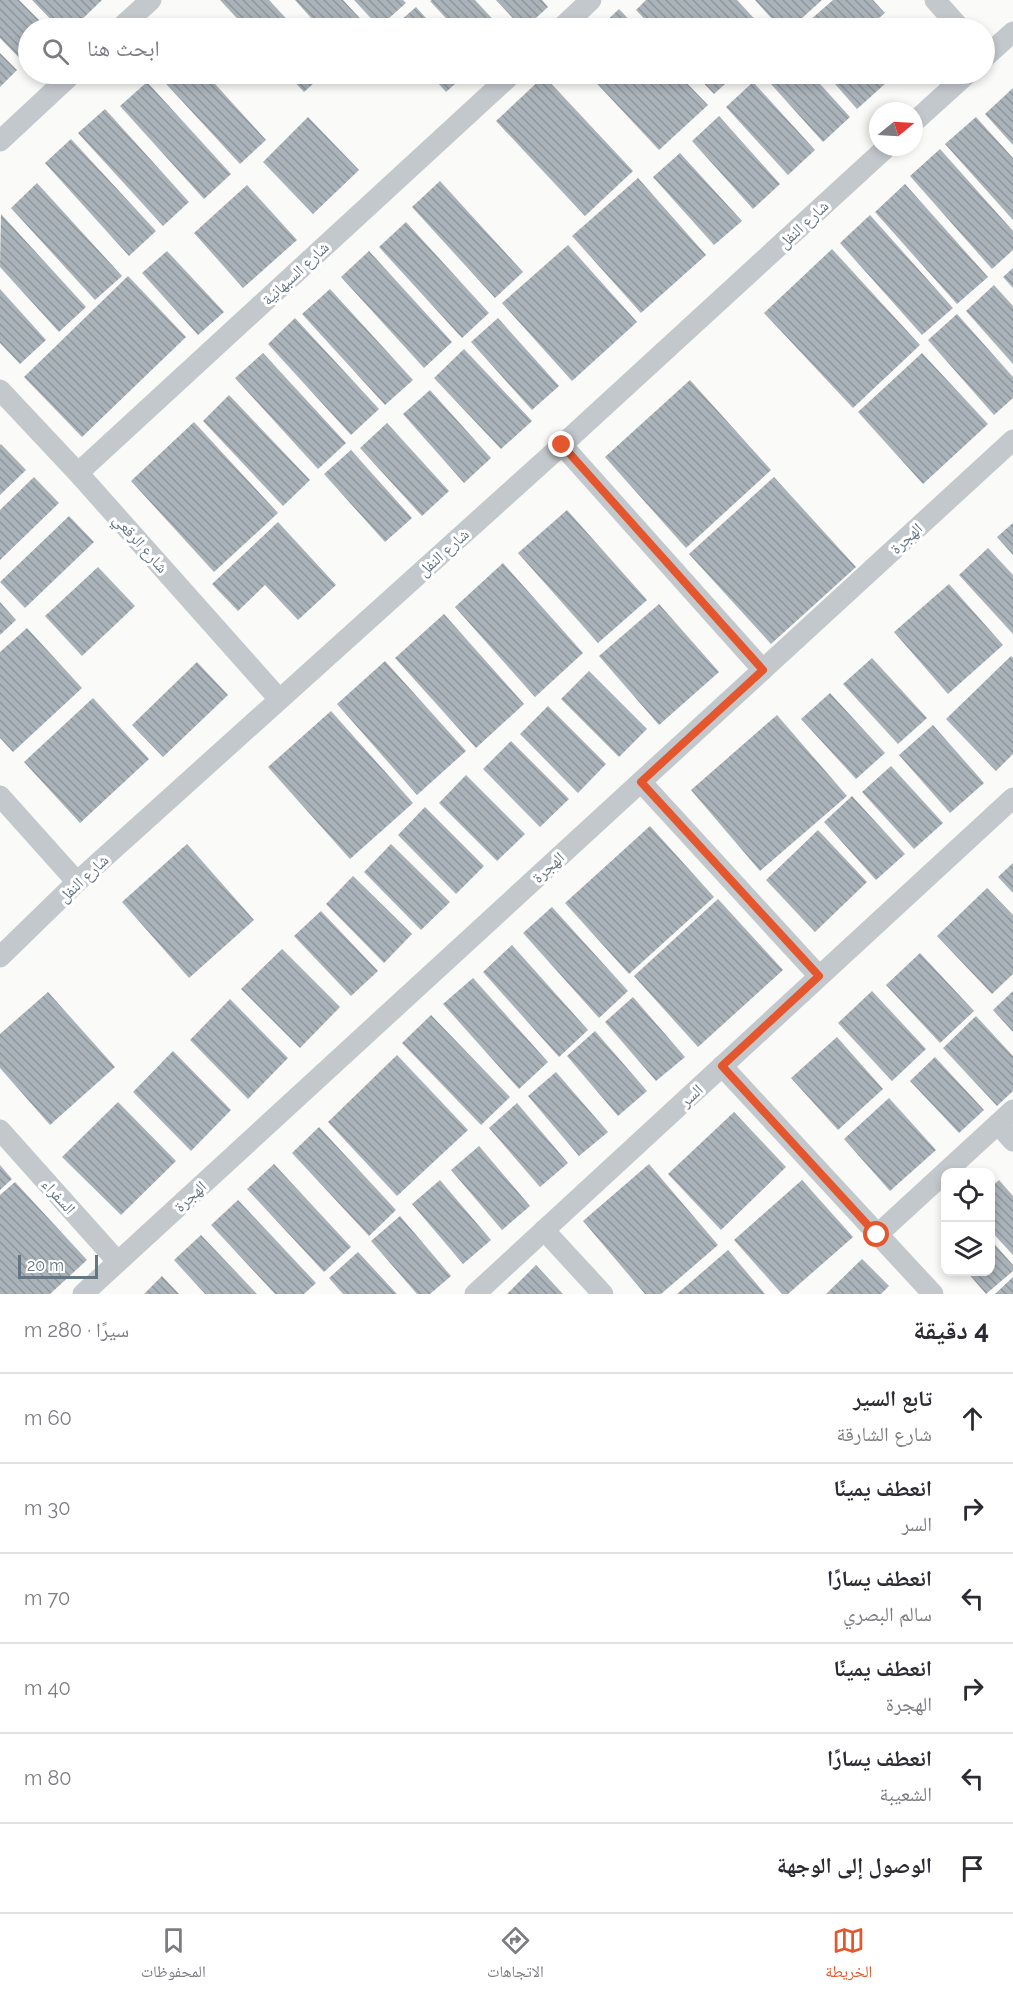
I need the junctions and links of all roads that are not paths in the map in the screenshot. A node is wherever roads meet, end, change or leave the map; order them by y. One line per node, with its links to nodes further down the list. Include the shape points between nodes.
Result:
1 (591, 0): 5 (street)
2 (935, 0): 6 (street)
3 (148, 1): 4 (street)
4 (130, 18)
5 (572, 18)
6 (951, 18)
7 (1013, 32): 8 (street)
8 (995, 47)
9 (61, 84): 13 (street)
10 (501, 84): 18 (street, شارع السبهانية)
11 (956, 84): 12 (street)
12 (923, 114)
13 (0, 141)
14 (877, 156): 17 (street, شارع النفل)
15 (0, 390): 18 (street, شارع الرقعي)
16 (1013, 440): 19 (street, الهجرة)
17 (562, 445): 19 (street); 20 (street, شارع النفل)
18 (78, 473): 20 (street, شارع الرقعي)
19 (763, 670): 21 (street, الهجرة)
20 (279, 699): 24 (street, شارع النفل)
21 (641, 782): 26 (street); 33 (street, الهجرة)
22 (0, 796): 24 (street)
23 (1013, 798): 26 (street, السر)
24 (77, 882): 25 (street, شارع النفل)
25 (0, 957)
26 (819, 976): 27 (street, السر)
27 (722, 1066): 31 (street, السر); 32 (street)
28 (1005, 1117): 30 (street); 32 (street)
29 (0, 1130): 33 (street, السفراء)
30 (1013, 1141)
31 (544, 1230): 35 (street, السر); 36 (street)
32 (877, 1235): 37 (street)
33 (118, 1262): 34 (street, الهجرة)
34 (83, 1294)
35 (475, 1294)
36 (603, 1294)
37 (933, 1294)

